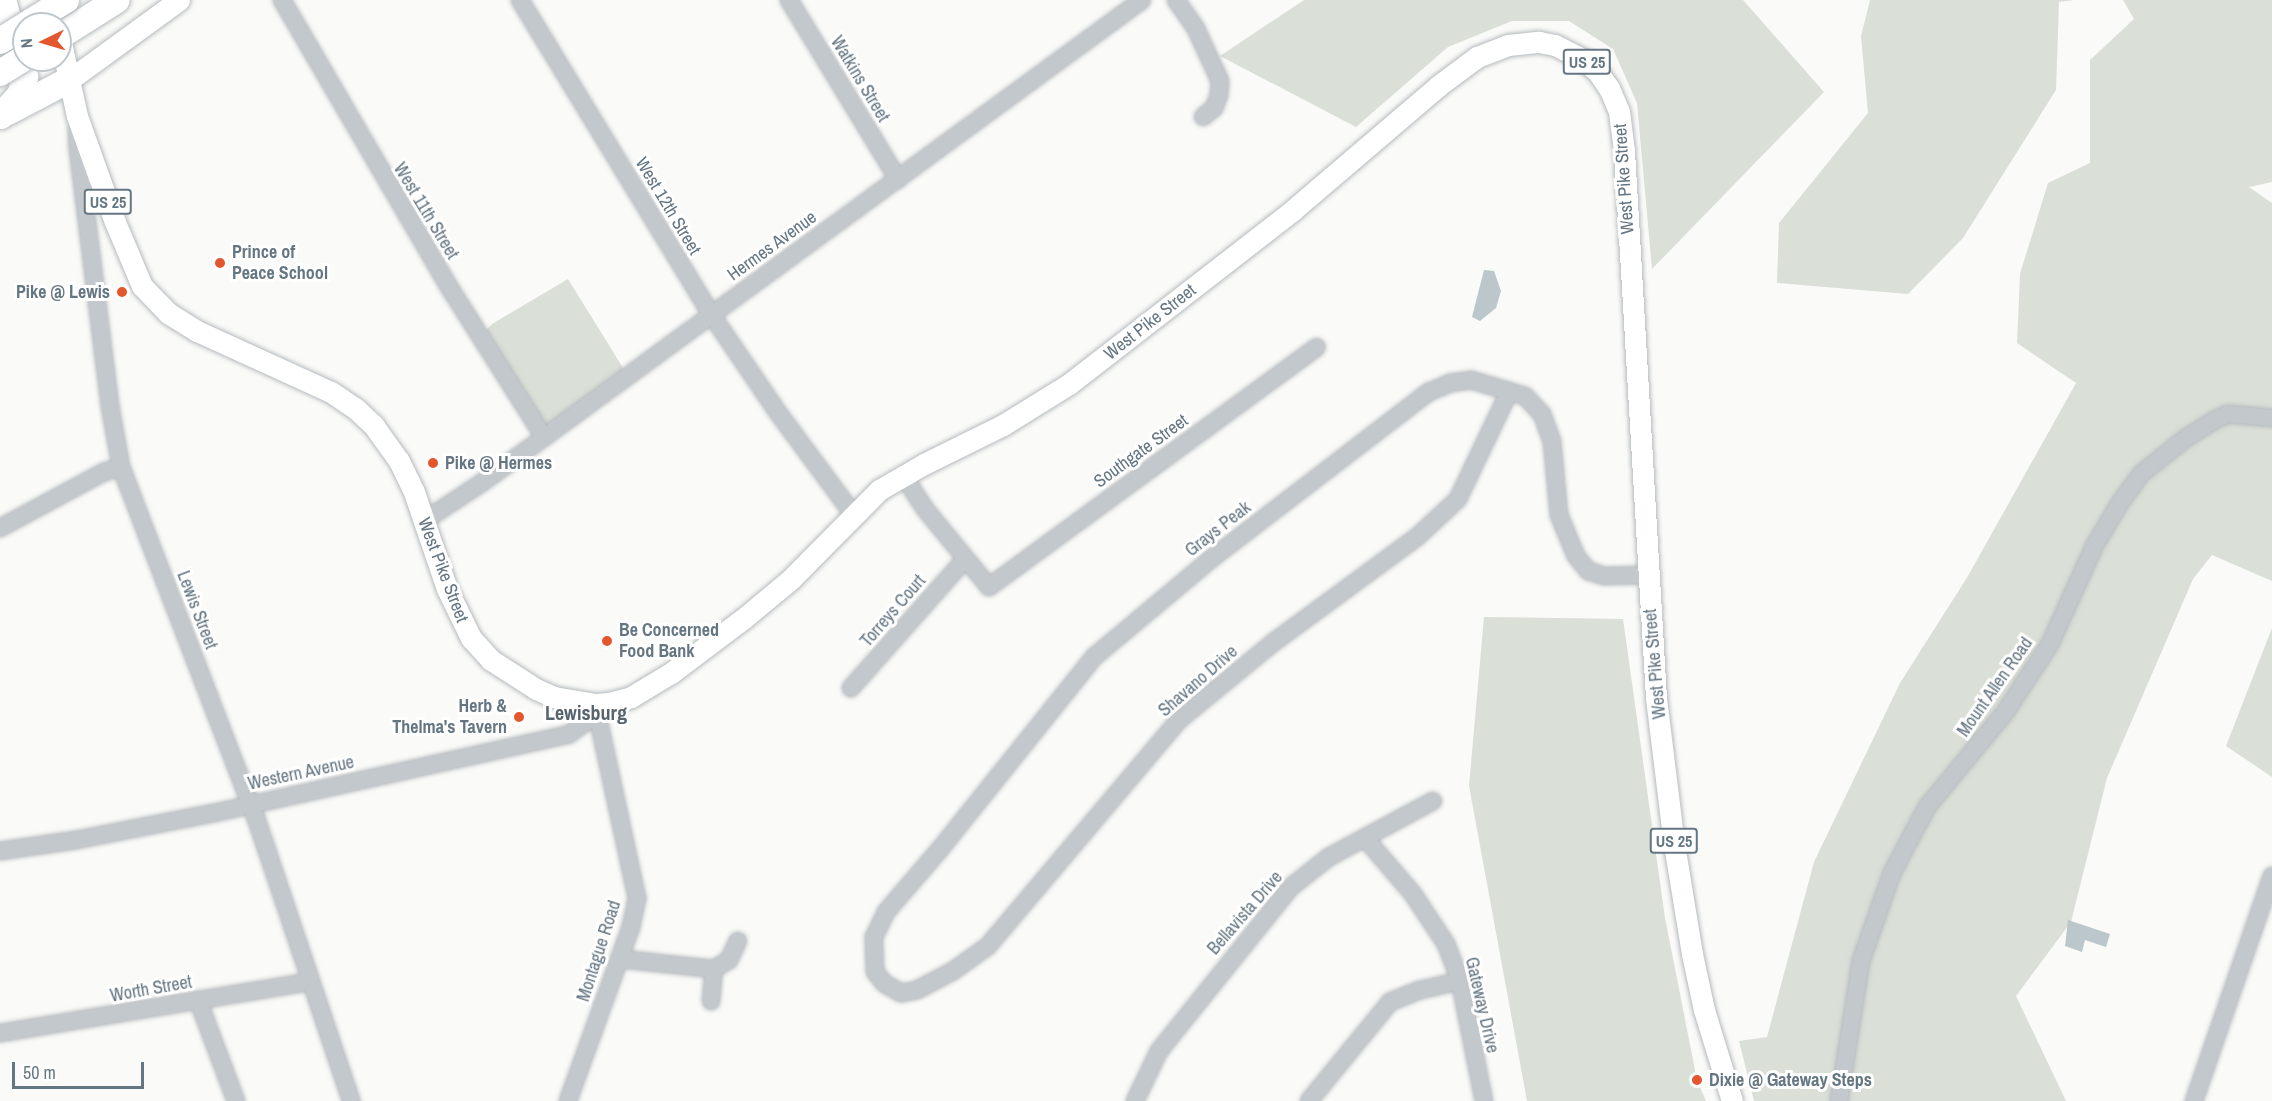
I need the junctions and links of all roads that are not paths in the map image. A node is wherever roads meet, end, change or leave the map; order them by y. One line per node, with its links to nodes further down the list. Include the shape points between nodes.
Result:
1 (3, 0): 14 (highway, via 25,77 20,95)
2 (66, 0): 10 (highway, bridge)
3 (117, 0): 11 (highway)
4 (179, 0): 13 (main road)
5 (282, 0): 22 (street, West 11th Street, via 445,280)
6 (520, 0): 18 (street, West 12th Street)
7 (789, 0): 17 (street, Watkins Street)
8 (1142, 0): 17 (street, Hermes Avenue)
9 (1176, 0): 16 (street, via 1196,29 1220,81 1214,108)
10 (47, 12)
11 (72, 29)
12 (67, 72): 13 (main road, West Pike Street / US 25)
13 (69, 80): 14 (highway); 15 (main road, West Pike Street / US 25)
14 (0, 116)
15 (77, 116): 23 (street, Lewis Street, via 110,406); 26 (main road, West Pike Street / US 25, via 142,286 168,313 197,331 331,392 355,408 399,460)
16 (1203, 117)
17 (898, 179): 18 (street, Hermes Avenue)
18 (711, 314): 22 (street, Hermes Avenue); 25 (street, West 12th Street)
19 (1317, 346): 28 (street, Southgate Street, via 989,587)
20 (1509, 392): 29 (street, Grays Peak, via 1525,396 1542,414 1552,441 1559,515 1576,556 1588,571 1604,576); 42 (street, Shavano Drive, via 1458,499 1417,537 1274,642 1179,720 988,946 935,981); 42 (street, Grays Peak, via 1471,381 1450,383 1429,392 1211,559 1094,657 886,912 874,937 875,972)
21 (2272, 418): 53 (street, Mount Allen Road, via 2229,414 2186,438 2141,474 2096,545 2050,644 2006,711 1927,807 1892,873 1861,961)
22 (544, 437): 26 (street, Hermes Avenue)
23 (121, 467): 27 (street, via 104,472); 33 (street, Lewis Street)
24 (903, 475): 25 (main road, West Pike Street / US 25); 28 (street); 29 (main road, West Pike Street / US 25, via 1003,425 1069,384 1293,210 1477,57 1508,45 1539,42 1555,45 1597,71 1619,111)
25 (853, 514): 31 (main road, West Pike Street / US 25, via 768,601 671,673 631,697)
26 (424, 521): 31 (main road, West Pike Street / US 25, via 462,624 478,645 513,676 536,689 554,698)
27 (0, 528)
28 (965, 559): 30 (street, Torreys Court)
29 (1648, 575): 52 (main road, West Pike Street / US 25, via 1656,699 1674,844 1704,1010)
30 (851, 688)
31 (595, 704): 33 (street, Western Avenue, via 586,722 569,734); 38 (street, Montague Road, via 637,898)
32 (1433, 801): 34 (street, Bellavista Drive)
33 (250, 804): 35 (street, Western Avenue, via 76,840); 41 (street, Lewis Street)
34 (1365, 838): 40 (street, Gateway Drive, via 1429,916 1446,944); 49 (street, Bellavista Drive, via 1329,857 1291,887 1159,1051)
35 (0, 851)
36 (2272, 876): 54 (street)
37 (738, 941): 39 (street, via 729,960)
38 (620, 959): 39 (street); 48 (street, Montague Road)
39 (714, 969): 44 (street)
40 (1460, 981): 50 (street, via 1390,1002); 51 (street, Gateway Drive)
41 (309, 982): 43 (street, Worth Street); 47 (street, Lewis Street)
42 (901, 993)
43 (198, 1000): 45 (street, Worth Street); 46 (street)
44 (711, 1001)
45 (0, 1034)
46 (236, 1101)
47 (351, 1101)
48 (568, 1101)
49 (1135, 1101)
50 (1309, 1101)
51 (1484, 1101)
52 (1732, 1101)
53 (1839, 1101)
54 (2194, 1101)

